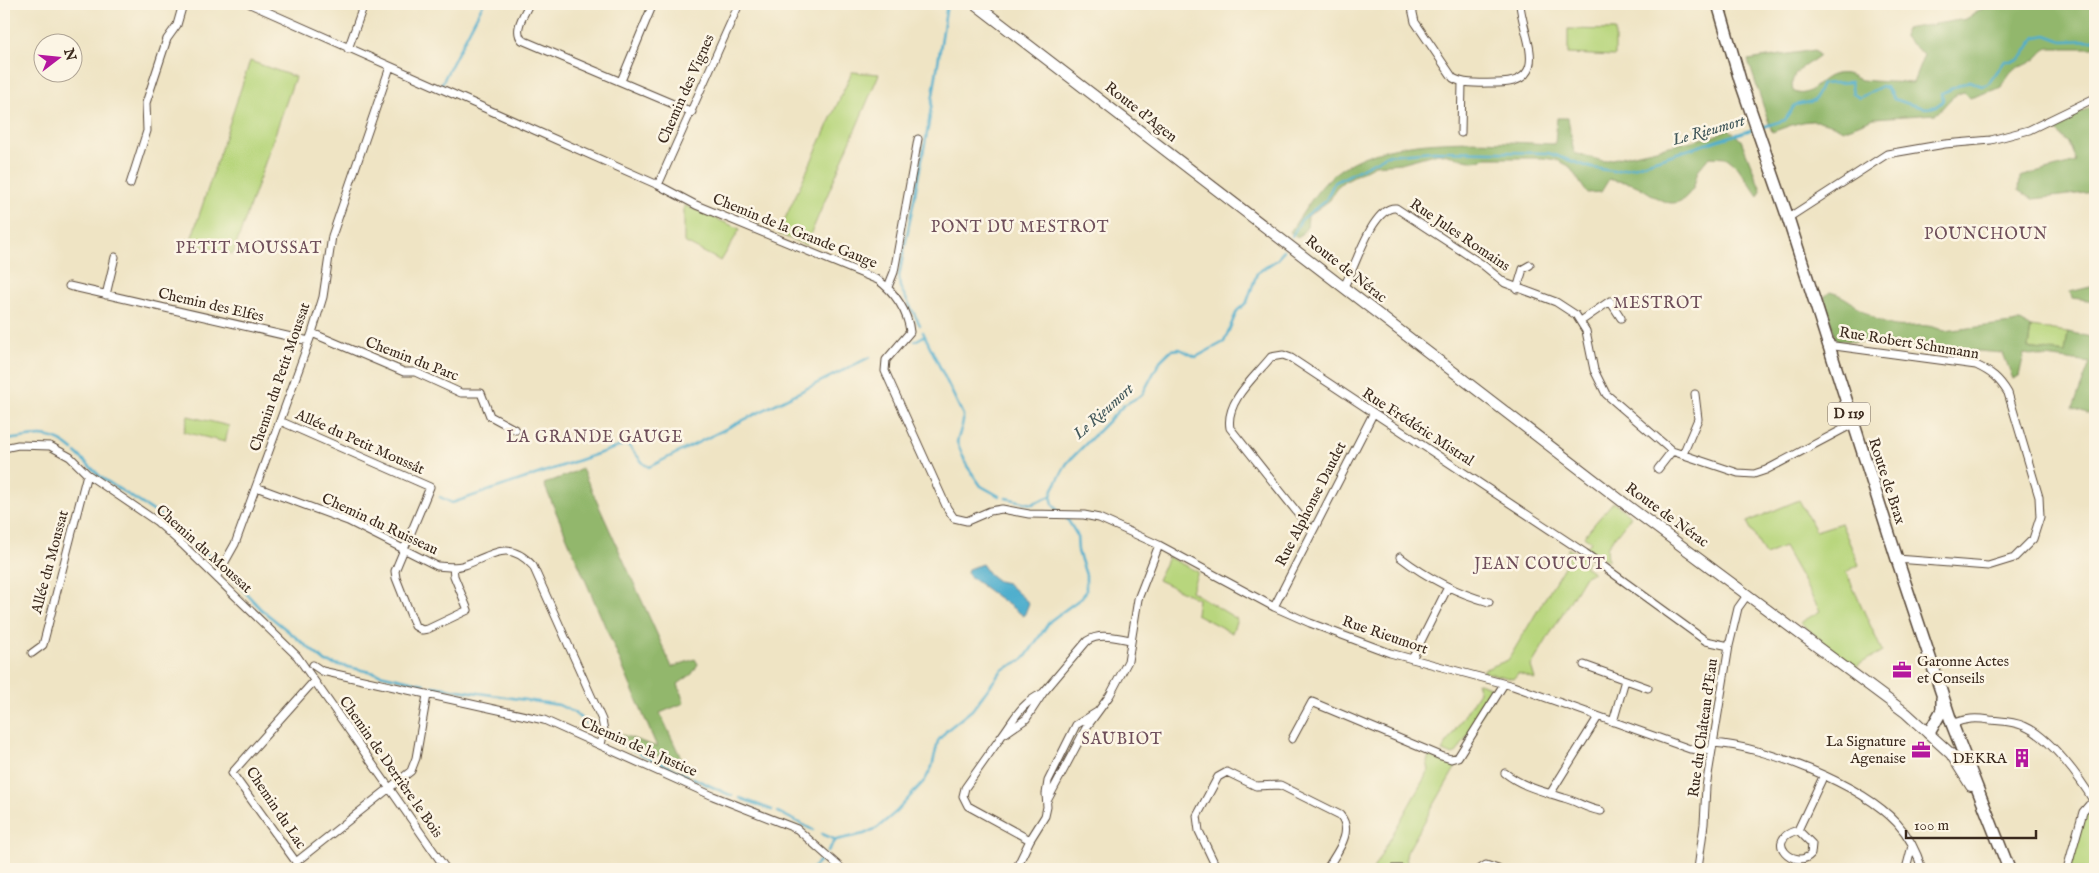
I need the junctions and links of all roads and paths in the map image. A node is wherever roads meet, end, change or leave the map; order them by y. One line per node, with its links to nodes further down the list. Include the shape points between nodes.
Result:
1 (183, 4): 19 (street, via 177,25 167,39 146,102 147,131)
2 (250, 4): 11 (street, Chemin de la Grande Gauge)
3 (364, 4): 11 (street)
4 (529, 4): 13 (street, via 518,28 522,40)
5 (653, 4): 13 (street)
6 (739, 4): 16 (street, Chemin des Vignes)
7 (975, 4): 22 (main road, Route d'Agen)
8 (1411, 4): 14 (street, via 1415,22 1447,71)
9 (1520, 4): 14 (street, via 1531,46 1530,63 1524,75 1507,84)
10 (1718, 4): 21 (main road, Route de Brax / D 119)
11 (348, 49): 12 (street, Chemin de la Grande Gauge)
12 (390, 67): 20 (street, Chemin de la Grande Gauge); 32 (street, Chemin du Petit Moussat, via 332,236 323,297)
13 (620, 81): 16 (street)
14 (1462, 82): 17 (street)
15 (2095, 98): 21 (street, via 2029,130 1991,140 1887,154)
16 (692, 112): 20 (street, Chemin des Vignes)
17 (1461, 133)
18 (918, 139): 27 (street, via 894,272)
19 (130, 184)
20 (658, 184): 27 (street, Chemin de la Grande Gauge, via 696,205 878,280)
21 (1788, 218): 34 (main road, Route de Brax / D 119)
22 (1289, 244): 26 (main road, Route de Nérac)
23 (115, 257): 29 (street)
24 (1530, 265): 28 (street, Rue Jules Romains, via 1523,268)
25 (69, 286): 29 (street, Chemin des Elfes)
26 (1344, 286): 28 (street, Rue Jules Romains, via 1368,235 1384,212 1392,208 1400,210); 55 (main road, Route de Nérac, via 1628,506)
27 (888, 287): 46 (street, Chemin de la Grande Gauge, via 897,298 910,332 886,360 885,371 951,516 967,521 1002,509)
28 (1516, 289): 31 (street, Rue Jules Romains, via 1556,302)
29 (106, 295): 33 (street, Chemin des Elfes)
30 (1621, 318): 31 (street, via 1610,301)
31 (1581, 321): 41 (street, Rue Jules Romains, via 1603,390)
32 (312, 333): 33 (street, Chemin du Petit Moussat); 39 (street, Chemin du Parc, via 461,393 481,393 490,416)
33 (309, 341): 37 (street, Chemin du Petit Moussat)
34 (1827, 345): 38 (main road, Route de Brax / D 119); 51 (street, Rue Robert Schumann, via 1976,365 1991,372 2008,393 2039,497 2040,517 2033,539 2014,558 1988,566)
35 (1695, 394): 42 (street, via 1698,419)
36 (1373, 414): 47 (street, Rue Alphonse Daudet); 47 (street, Rue Frédéric Mistral, via 1291,358 1280,355 1271,357 1232,406 1229,420 1234,435); 59 (street, Rue Frédéric Mistral, via 1585,553 1706,641)
37 (280, 422): 45 (street, Chemin du Petit Moussat); 49 (street, Allée du Petit Moussât, via 430,487)
38 (1853, 424): 42 (street, Rue Jules Romains, via 1754,474); 51 (main road, Route de Brax / D 119)
39 (516, 430)
40 (4, 448): 44 (street, Chemin du Moussat, via 50,446 70,457)
41 (1672, 450): 42 (street, Rue Jules Romains); 43 (street)
42 (1683, 454)
43 (1658, 469)
44 (87, 474): 53 (street, Chemin du Moussat, via 156,521); 60 (street, Allée du Moussat, via 42,645)
45 (256, 487): 49 (street, Chemin du Ruisseau, via 348,521); 53 (street, Chemin du Petit Moussat, via 232,551)
46 (1062, 515): 48 (street, Rue Rieumort, via 1099,518)
47 (1312, 531): 57 (street, Rue Alphonse Daudet)
48 (1159, 545): 57 (street, Rue Rieumort); 58 (street, via 1138,599)
49 (404, 549): 52 (street, Chemin du Ruisseau, via 437,566); 52 (street, via 395,571 396,578 415,626 422,630 468,610 454,576)
50 (1400, 557): 54 (street)
51 (1897, 559): 68 (main road, Route de Brax / D 119)
52 (454, 567): 79 (street, Chemin du Ruisseau, via 505,550 516,553 533,566 602,720)
53 (216, 576): 65 (street, Chemin du Moussat, via 287,645)
54 (1448, 588): 56 (street); 61 (street)
55 (1748, 594): 59 (street, Rue du Château d'Eau, via 1738,608); 75 (main road, Route de Nérac)
56 (1489, 602)
57 (1274, 606): 61 (street, Rue Rieumort, via 1324,628)
58 (1131, 640): 69 (street, via 1093,637); 71 (street, via 1128,661)
59 (1729, 646): 78 (street, Rue du Château d'Eau)
60 (32, 652)
61 (1412, 659): 66 (street, Rue Rieumort)
62 (313, 665): 70 (street, Chemin de la Justice, via 322,671)
63 (1584, 665): 64 (street)
64 (1625, 680): 67 (street); 73 (street)
65 (314, 681): 83 (street, Chemin de Derrière le Bois); 83 (street, Chemin du Lac, via 232,774 296,862)
66 (1504, 684): 72 (street, Rue Rieumort); 77 (street, via 1455,759 1312,702)
67 (1648, 688)
68 (1941, 691): 74 (main road, Route de Brax / D 119); 75 (main road, Route de Brax / D 119, via 1942,710)
69 (1043, 693): 76 (street, via 1026,720); 76 (street, via 1019,709)
70 (427, 695): 79 (street, Chemin de la Justice, via 544,720); 83 (street, via 414,765 411,771)
71 (1097, 712): 85 (street); 85 (street, via 1076,725 1048,781)
72 (1598, 717): 73 (street, Rue Rieumort); 84 (street)
73 (1612, 722): 80 (street, Rue Rieumort, via 1690,749)
74 (1952, 724): 75 (main road); 86 (street, via 1974,718 2024,726 2060,756); 89 (main road, D 119)
75 (1930, 732): 89 (main road, Route de Nérac, via 1962,769)
76 (1004, 734): 90 (street, via 965,788 963,796 968,806)
77 (1292, 739)
78 (1713, 743): 80 (street, Rue du Château d'Eau); 82 (street, via 1752,749)
79 (601, 745): 93 (street, Chemin de la Justice, via 713,796 788,825)
80 (1711, 751): 101 (street, Rue du Château d'Eau)
81 (1505, 773): 84 (street, via 1520,785)
82 (1824, 777): 88 (street); 91 (street, via 1887,813 1907,835)
83 (388, 788): 92 (street, Chemin de Derrière le Bois)
84 (1550, 794): 87 (street, via 1566,798 1585,809)
85 (1047, 801): 90 (street, via 1045,816)
86 (2094, 802): 105 (street, via 2083,812)
87 (1601, 811)
88 (1798, 830): 88 (street, via 1812,844 1811,854 1804,860 1782,848 1785,834)
89 (1995, 837): 104 (main road)
90 (1030, 840): 94 (street)
91 (1912, 846): 102 (street); 103 (street)
92 (446, 869)
93 (842, 869)
94 (1016, 869)
95 (1217, 869): 96 (street, via 1199,831 1197,816 1218,777 1227,772 1256,786 1280,785 1340,815 1346,822 1345,836)
96 (1328, 869)
97 (1393, 869): 98 (street)
98 (1402, 869)
99 (1480, 869): 100 (street, via 1486,865)
100 (1498, 869)
101 (1698, 869)
102 (1906, 869)
103 (1922, 869)
104 (2008, 869)
105 (2067, 869)

